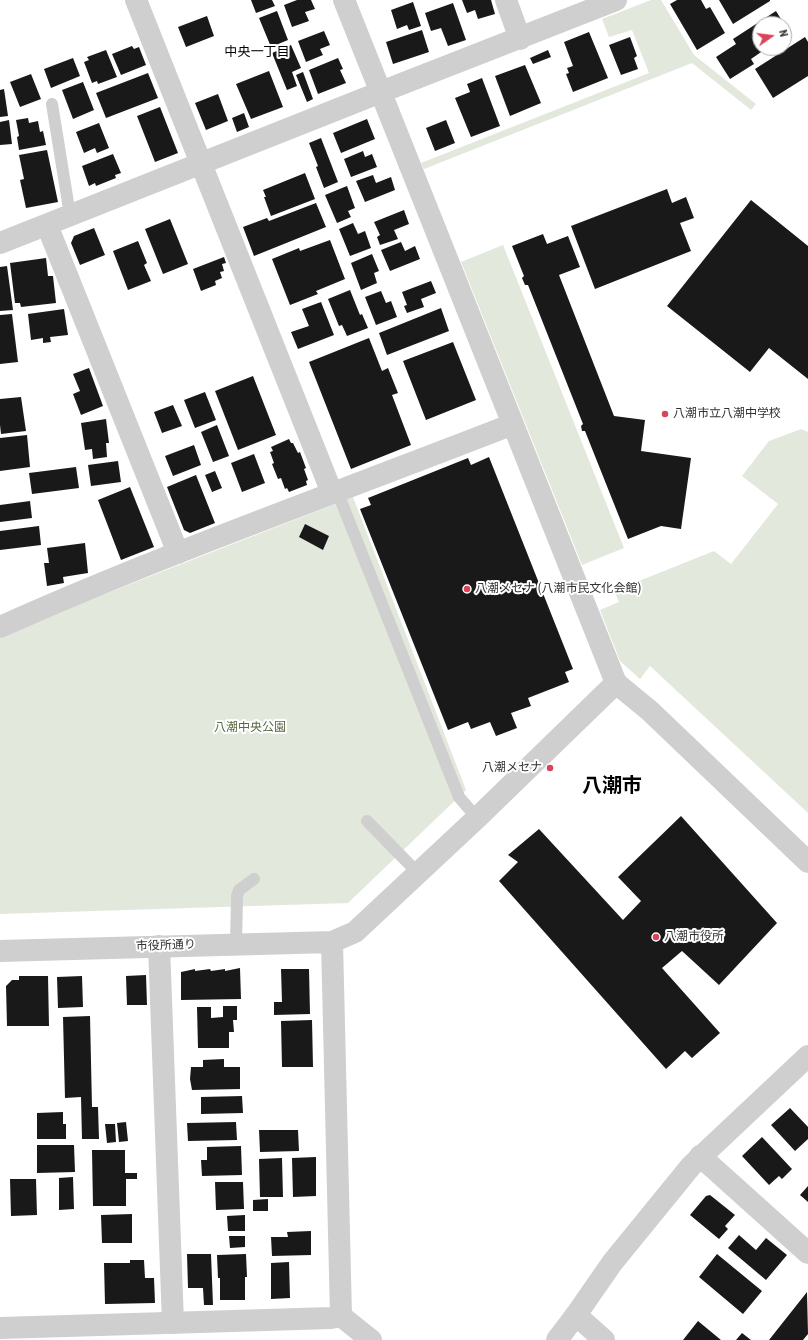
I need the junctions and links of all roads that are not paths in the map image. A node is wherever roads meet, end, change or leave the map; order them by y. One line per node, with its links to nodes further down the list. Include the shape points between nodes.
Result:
1 (136, 0): 8 (street)
2 (344, 0): 6 (street)
3 (506, 0): 5 (street)
4 (614, 0): 5 (street)
5 (520, 39): 6 (street)
6 (381, 92): 8 (street); 12 (street)
7 (52, 104): 9 (lane)
8 (201, 164): 9 (street); 13 (street)
9 (70, 215): 10 (street)
10 (47, 225): 11 (street); 14 (street)
11 (0, 243)
12 (513, 424): 13 (street); 16 (street)
13 (334, 492): 14 (street); 17 (lane, via 459,797)
14 (178, 553): 15 (street)
15 (0, 627)
16 (616, 683): 17 (street); 19 (street, via 650,711)
17 (477, 818): 20 (street)
18 (367, 821): 20 (lane)
19 (808, 862)
20 (418, 873): 22 (street, via 355,932)
21 (254, 879): 23 (lane, via 239,890 237,896)
22 (332, 942): 23 (street, 市役所通り); 29 (street)
23 (236, 944): 24 (street, 市役所通り)
24 (159, 946): 25 (street, 市役所通り); 31 (street)
25 (0, 951)
26 (808, 1056): 27 (street)
27 (700, 1156): 28 (street); 30 (street, via 612,1263)
28 (808, 1253)
29 (341, 1316): 31 (street); 33 (street)
30 (576, 1316): 34 (street); 35 (street)
31 (173, 1323): 32 (street)
32 (0, 1328)
33 (371, 1340)
34 (557, 1340)
35 (604, 1340)

